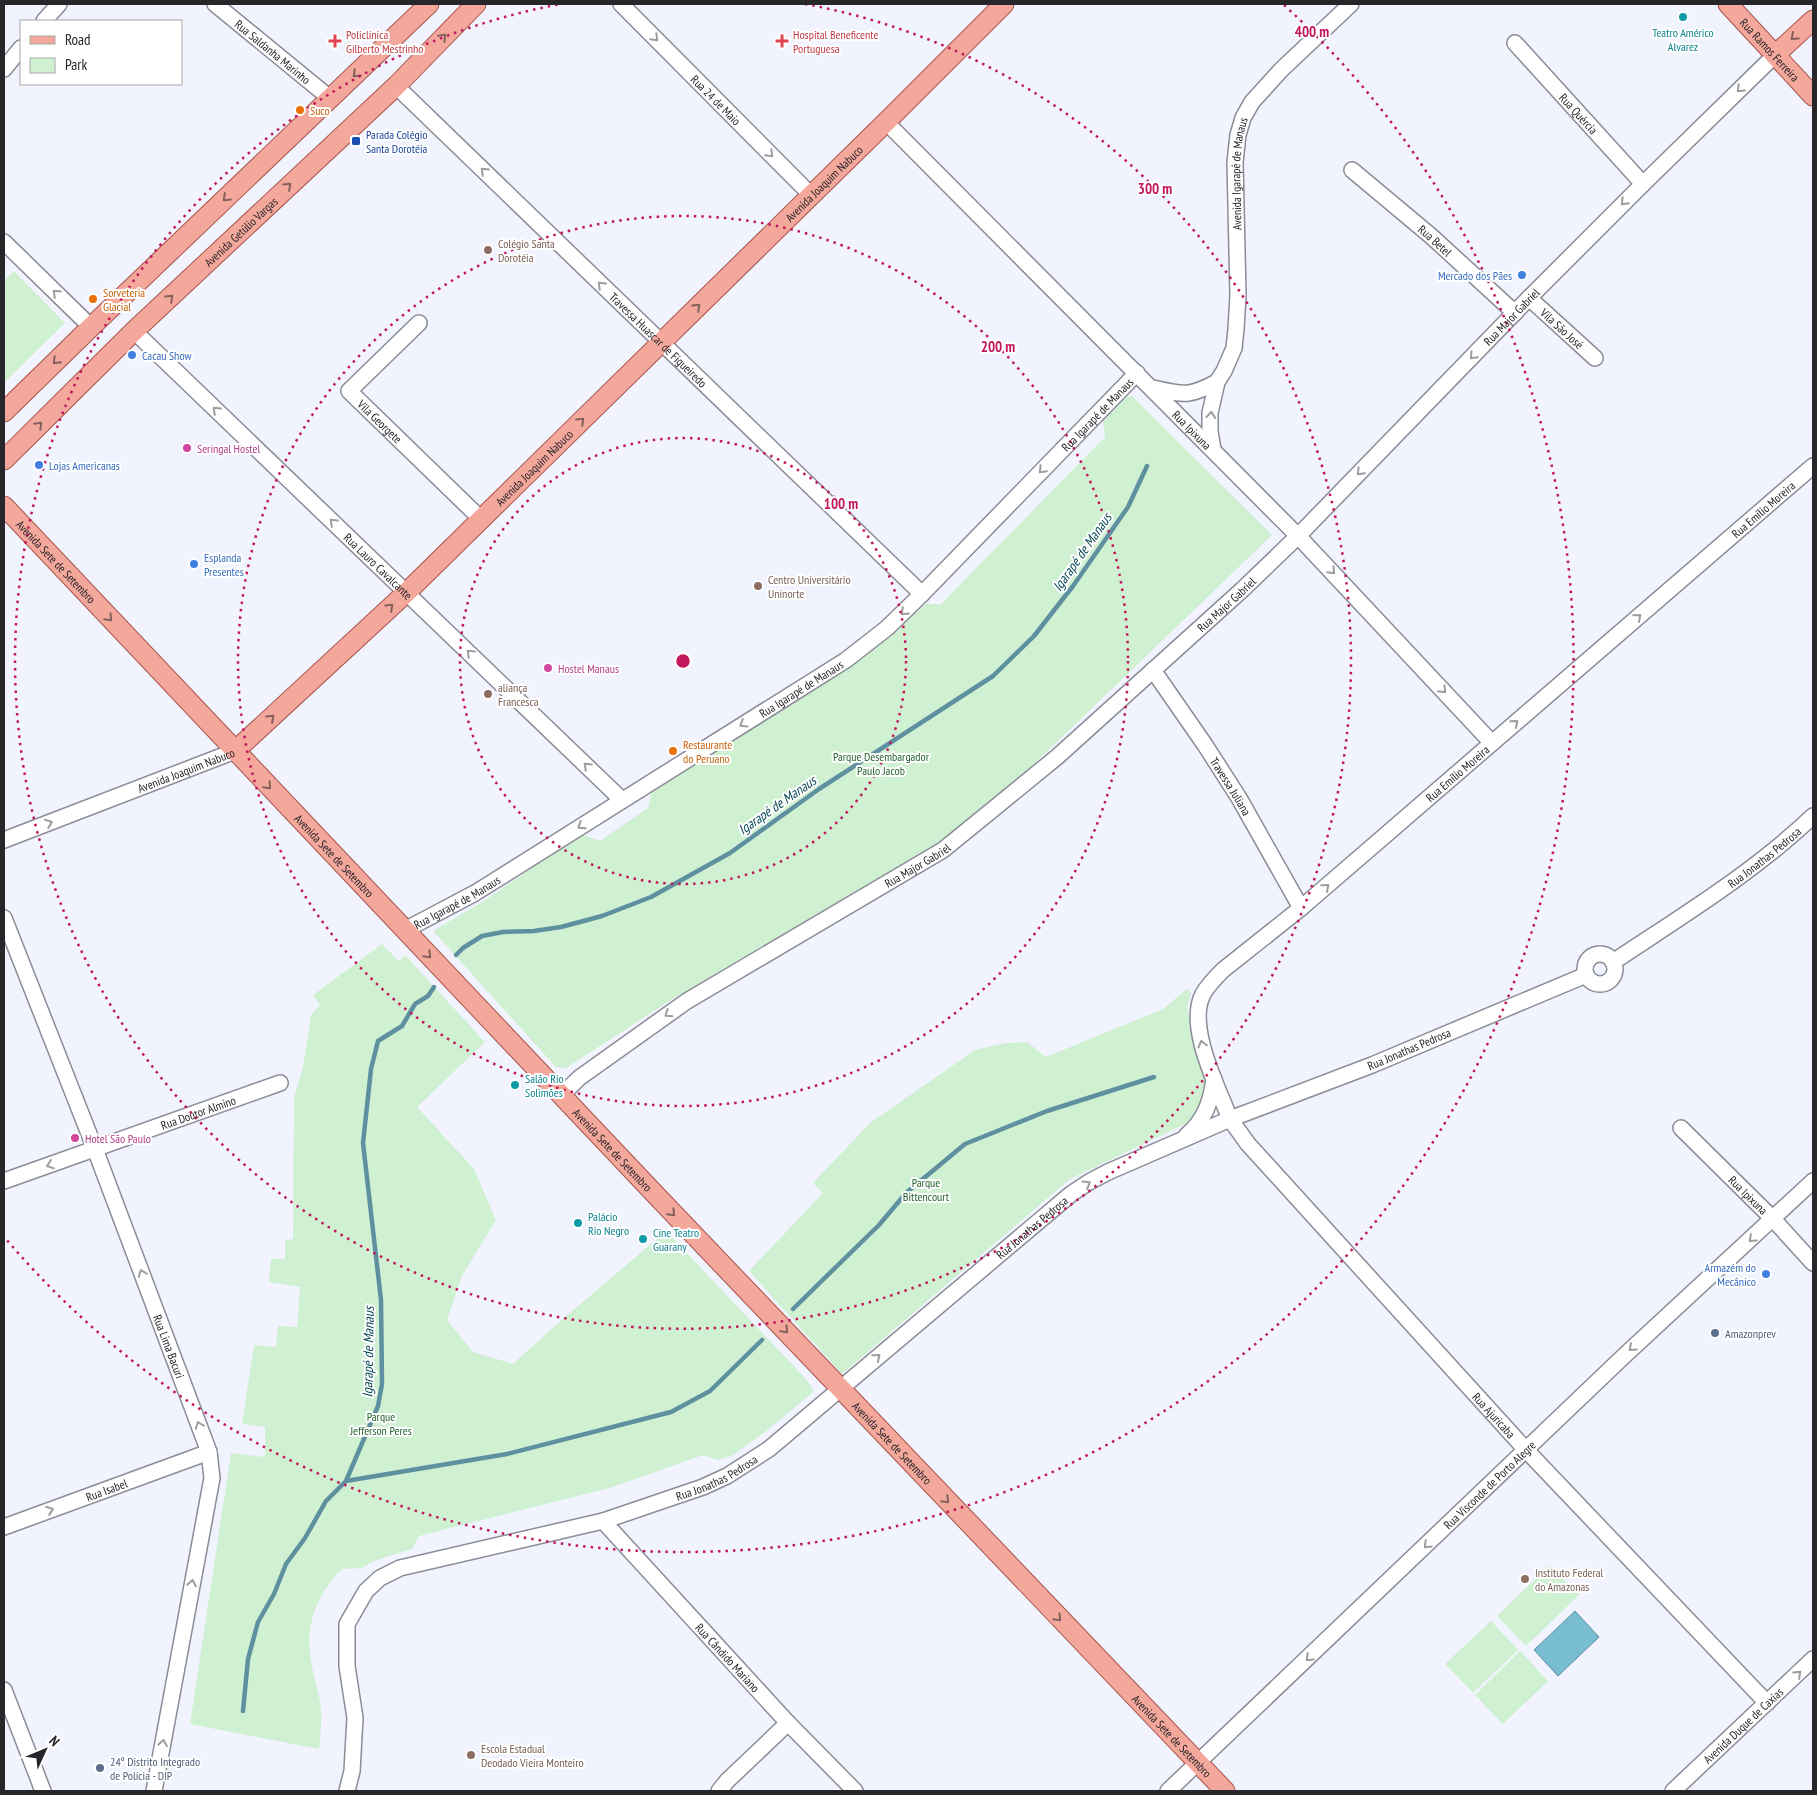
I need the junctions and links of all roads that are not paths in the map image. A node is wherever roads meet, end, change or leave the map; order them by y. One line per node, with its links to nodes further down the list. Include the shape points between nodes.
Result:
1 (59, 4): 9 (street)
2 (215, 4): 17 (street, Rua Saldanha Marinho)
3 (429, 4): 17 (main road, one-way to 17)
4 (476, 4): 15 (main road, Avenida Getúlio Vargas, one-way to 4)
5 (621, 4): 21 (street, Rua 24 de Maio, one-way to 21)
6 (1004, 4): 18 (main road, Avenida Joaquim Nabuco)
7 (1351, 4): 31 (street, Avenida Igarapé de Manaus, via 1282,69 1252,102 1244,118 1235,162 1236,329 1234,348)
8 (1728, 4): 13 (main road, Rua Ramos Ferreira)
9 (45, 20)
10 (1813, 20): 13 (main road, Rua Major Gabriel, one-way to 13)
11 (1515, 42): 20 (street, Rua Quércia)
12 (20, 49): 14 (street)
13 (1775, 54): 16 (main road, Rua Ramos Ferreira); 20 (street, Rua Major Gabriel, one-way to 20)
14 (4, 69)
15 (396, 86): 27 (main road, Avenida Getúlio Vargas, one-way to 15); 28 (street, Travessa Huascar de Figueiredo, one-way to 15)
16 (1813, 96)
17 (331, 99): 26 (main road, one-way to 26)
18 (886, 122): 21 (main road, Avenida Joaquim Nabuco); 30 (street, Rua Ipixuna)
19 (1352, 170): 24 (street, Rua Betel)
20 (1643, 184): 23 (street, Rua Major Gabriel, one-way to 23)
21 (811, 196): 28 (main road, Avenida Joaquim Nabuco, one-way to 21)
22 (4, 242): 26 (street, one-way to 22)
23 (1529, 298): 24 (street, Rua Major Gabriel); 29 (street, Vila São José)
24 (1515, 313): 39 (street, Rua Major Gabriel, one-way to 39)
25 (419, 323): 38 (street, Vila Georgete, via 349,391)
26 (91, 326): 33 (main road, one-way to 33)
27 (134, 331): 35 (main road, Avenida Getúlio Vargas, one-way to 27); 40 (street, Rua Lauro Cavalcante, one-way to 27)
28 (661, 343): 38 (main road, Avenida Joaquim Nabuco, one-way to 28); 41 (street, Travessa Huascar de Figueiredo)
29 (1595, 358)
30 (1137, 372): 32 (street, Rua Ipixuna); 41 (street, Rua Igarapé de Manaus, one-way to 41)
31 (1217, 382): 32 (street, via 1197,392 1179,394); 34 (street, Avenida Igarapé de Manaus, one-way to 31, via 1210,413)
32 (1153, 388): 34 (street, Rua Ipixuna)
33 (4, 412)
34 (1213, 448): 39 (street, Rua Ipixuna)
35 (4, 460)
36 (1813, 466): 43 (street, Rua Emílio Moreira, one-way to 36)
37 (4, 506): 44 (main road, Avenida Sete de Setembro, one-way to 44)
38 (481, 519): 40 (main road, Avenida Joaquim Nabuco)
39 (1298, 536): 42 (street, Rua Major Gabriel); 43 (street, Rua Ipixuna, one-way to 43)
40 (406, 592): 44 (main road, Avenida Joaquim Nabuco, one-way to 40); 45 (street, Rua Lauro Cavalcante, one-way to 40)
41 (922, 594): 45 (street, Rua Igarapé de Manaus, one-way to 45, via 887,628 846,660)
42 (1153, 670): 48 (street, Travessa Juliana, via 1239,798); 55 (street, Rua Major Gabriel, one-way to 55, via 1057,757 942,850 687,1001 579,1078)
43 (1492, 743): 48 (street, Rua Emílio Moreira, one-way to 43)
44 (235, 751): 47 (street, Avenida Joaquim Nabuco, one-way to 44); 50 (main road, Avenida Sete de Setembro, one-way to 50)
45 (622, 800): 50 (street, Rua Igarapé de Manaus, one-way to 50, via 475,893)
46 (1813, 816): 51 (street, Rua Jonathas Pedrosa, via 1784,843 1724,888)
47 (4, 840)
48 (1301, 908): 53 (street, Rua Emílio Moreira, one-way to 48, via 1199,1032 1203,995 1223,970)
49 (4, 918): 59 (street, Rua Lima Bacuri)
50 (405, 930): 55 (main road, Avenida Sete de Setembro, one-way to 55)
51 (1613, 962): 52 (street, via 1606,955 1591,956 1585,965); 52 (street, via 1614,976 1607,983 1597,984)
52 (1586, 975): 56 (street, Rua Jonathas Pedrosa, via 1372,1065)
53 (1214, 1078): 56 (street, Rua Emílio Moreira); 58 (street, Rua Jonathas Pedrosa, via 1205,1114)
54 (280, 1083): 59 (street, Rua Doutor Almino)
55 (562, 1095): 64 (main road, Avenida Sete de Setembro, one-way to 64)
56 (1228, 1120): 58 (street, Rua Jonathas Pedrosa); 65 (street, Rua Ajuricaba)
57 (1681, 1128): 62 (street, Rua Ipixuna)
58 (1180, 1141): 64 (street, Rua Jonathas Pedrosa, one-way to 58, via 1071,1194 1108,1172)
59 (96, 1149): 60 (street, Rua Doutor Almino, one-way to 60); 66 (street, Rua Lima Bacuri, one-way to 59)
60 (4, 1181)
61 (1813, 1181): 62 (street, Rua Visconde de Porto Alegre)
62 (1773, 1219): 63 (street, Rua Ipixuna); 65 (street, Rua Visconde de Porto Alegre, one-way to 65)
63 (1813, 1263)
64 (840, 1389): 67 (street, Rua Jonathas Pedrosa, via 769,1449 727,1476); 73 (main road, Avenida Sete de Setembro, one-way to 73)
65 (1526, 1450): 71 (street, Rua Ajuricaba); 73 (street, Rua Visconde de Porto Alegre, one-way to 73)
66 (209, 1452): 68 (street, Rua Isabel, one-way to 66); 75 (street, Rua Lima Bacuri, one-way to 66, via 212,1478)
67 (603, 1521): 72 (street, Rua Cândido Mariano); 76 (street, Rua Jonathas Pedrosa, via 400,1568 380,1578 366,1591 347,1624 347,1666 356,1718 352,1771)
68 (4, 1527)
69 (1813, 1660): 71 (street, Avenida Duque de Caxias, one-way to 69)
70 (4, 1690): 74 (street)
71 (1767, 1703): 81 (street, Avenida Duque de Caxias)
72 (788, 1723): 77 (street); 78 (street, Rua Cândido Mariano)
73 (1198, 1764): 79 (street, Rua Visconde de Porto Alegre); 80 (main road, Avenida Sete de Setembro)
74 (42, 1791)
75 (154, 1791)
76 (347, 1791)
77 (719, 1791)
78 (855, 1791)
79 (1168, 1791)
80 (1225, 1791)
81 (1673, 1791)

